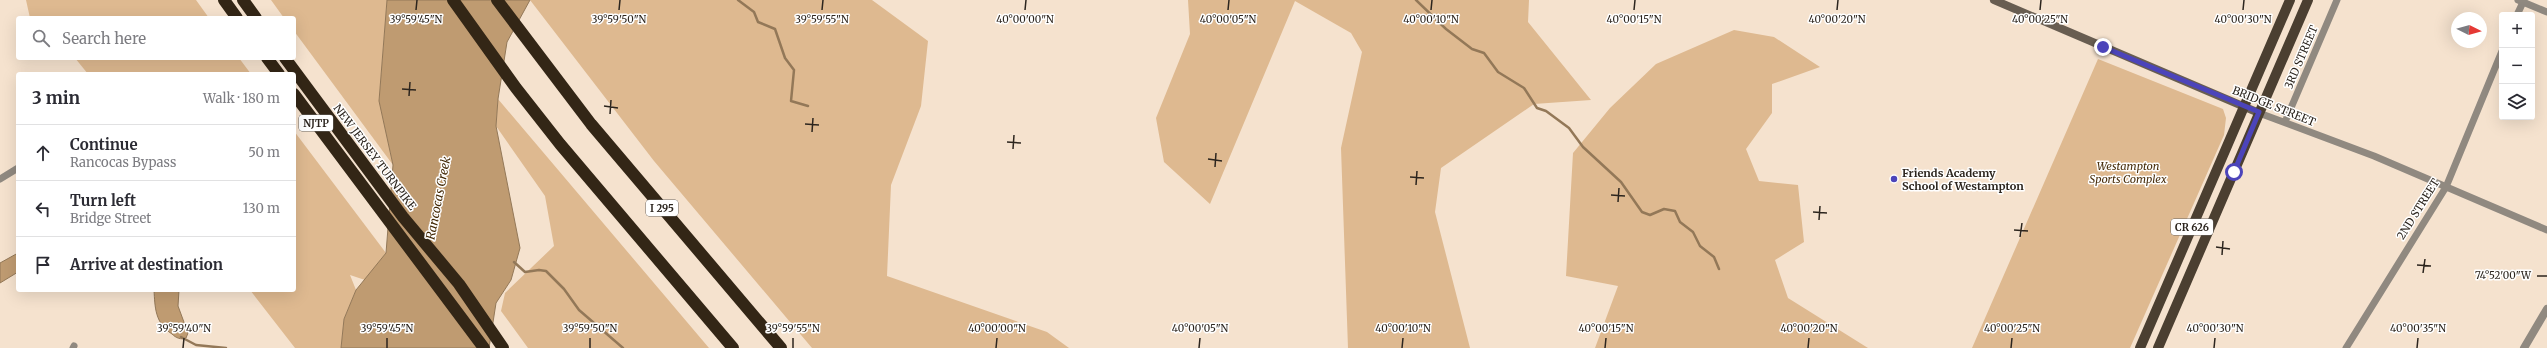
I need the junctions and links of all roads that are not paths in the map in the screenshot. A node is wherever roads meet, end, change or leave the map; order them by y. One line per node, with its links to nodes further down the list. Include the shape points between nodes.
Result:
1 (224, 0): 12 (highway)
2 (243, 0): 13 (highway)
3 (453, 0): 31 (highway, via 516,88)
4 (497, 0): 32 (highway, I 295, via 545,66)
5 (1994, 0): 21 (main road, BRIDGE STREET)
6 (2290, 0): 21 (main road, CR 626)
7 (2308, 0): 22 (main road, CR 626)
8 (2337, 0): 23 (street, 3RD STREET)
9 (2522, 1): 10 (street); 11 (street)
10 (2518, 12)
11 (2547, 12)
12 (236, 16)
13 (255, 16)
14 (2499, 58): 26 (street, 2ND STREET)
15 (269, 60): 17 (highway)
16 (286, 60): 18 (highway, NEW JERSEY TURNPIKE / NJTP)
17 (278, 72)
18 (295, 72)
19 (296, 73): 30 (highway, NEW JERSEY TURNPIKE / NJTP, via 403,217 459,284)
20 (296, 97): 29 (highway, NJTP)
21 (2245, 106): 22 (main road, BRIDGE STREET); 33 (main road, CR 626)
22 (2259, 112): 23 (street, BRIDGE STREET); 34 (main road, CR 626)
23 (2285, 122): 26 (street, BRIDGE STREET)
24 (16, 169): 25 (street)
25 (0, 179)
26 (2446, 187): 27 (street, BRIDGE STREET); 35 (street, 2ND STREET)
27 (2547, 230)
28 (2547, 309): 36 (street)
29 (484, 348)
30 (503, 348)
31 (733, 348)
32 (781, 348)
33 (2140, 348)
34 (2158, 348)
35 (2346, 348)
36 (2524, 348)

